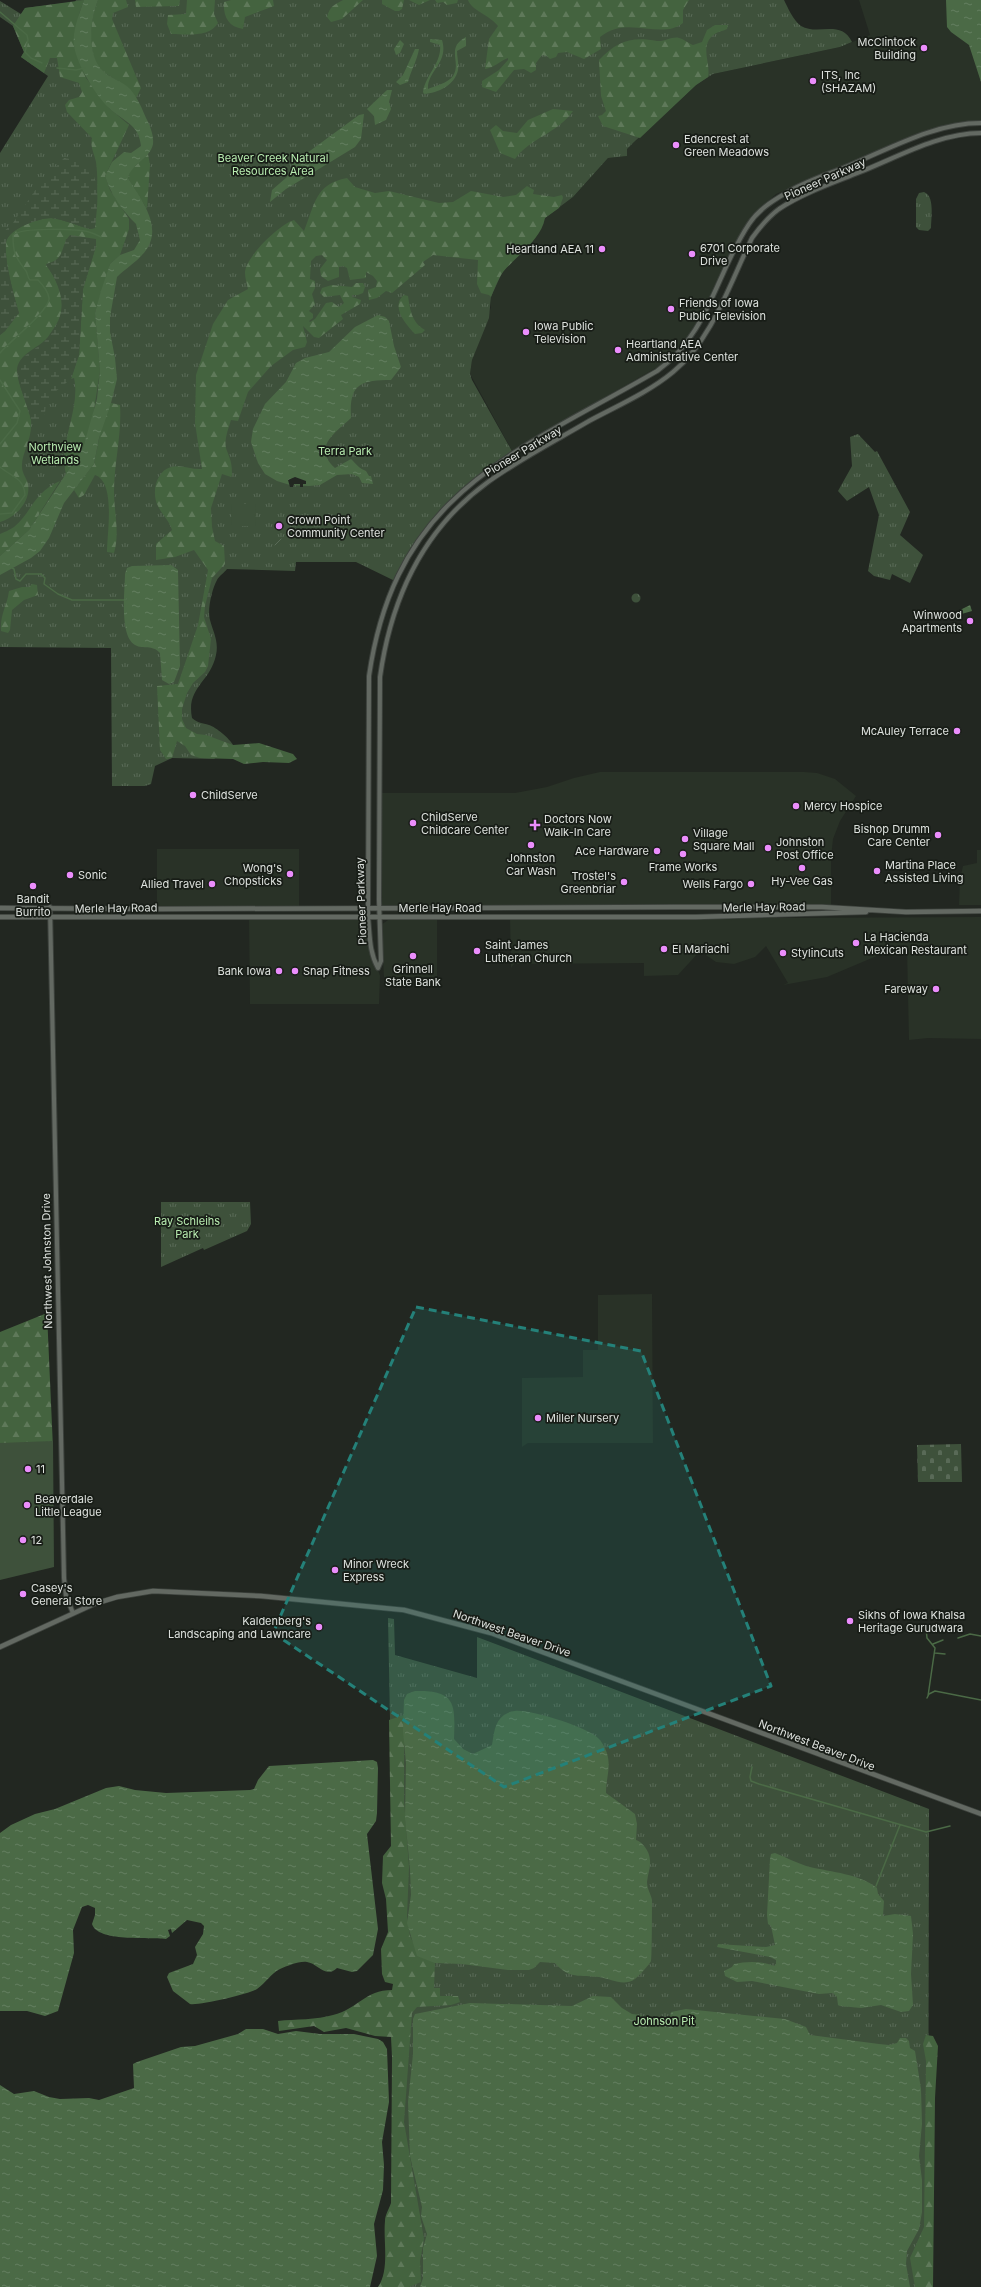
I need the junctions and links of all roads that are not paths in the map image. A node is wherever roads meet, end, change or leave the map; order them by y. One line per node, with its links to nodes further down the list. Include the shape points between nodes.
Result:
1 (981, 122): 4 (street, Pioneer Parkway, via 931,132 794,188 771,202 750,222 699,325 670,362 498,462 458,494 433,520 404,563 392,589 373,648 368,700)
2 (981, 133): 5 (street, Pioneer Parkway, via 960,135 931,143 802,196 778,210 752,238 697,346 672,372 513,465 482,487 446,521 429,543 401,592 384,647 380,690)
3 (50, 907): 4 (main road, Merle Hay Road); 6 (main road, Merle Hay Road); 12 (street, Northwest Johnston Drive)
4 (369, 907): 5 (main road, Merle Hay Road); 10 (street, Pioneer Parkway)
5 (379, 907): 7 (main road, Merle Hay Road, via 822,907); 11 (street, Pioneer Parkway)
6 (0, 908)
7 (881, 911): 8 (main road, Merle Hay Road); 11 (main road, Merle Hay Road, via 696,917)
8 (981, 911)
9 (0, 917): 12 (main road, Merle Hay Road)
10 (368, 917): 11 (main road, Merle Hay Road); 11 (street, Pioneer Parkway, via 370,944 378,968 381,961); 12 (main road, Merle Hay Road)
11 (379, 917)
12 (50, 918): 13 (street, Northwest Johnston Drive, via 64,1578 66,1596)
13 (73, 1613): 14 (main road, Northwest Beaver Drive); 15 (main road, Northwest Beaver Drive, via 117,1597 166,1590 370,1605 427,1615 522,1644)
14 (0, 1646)
15 (981, 1814)

